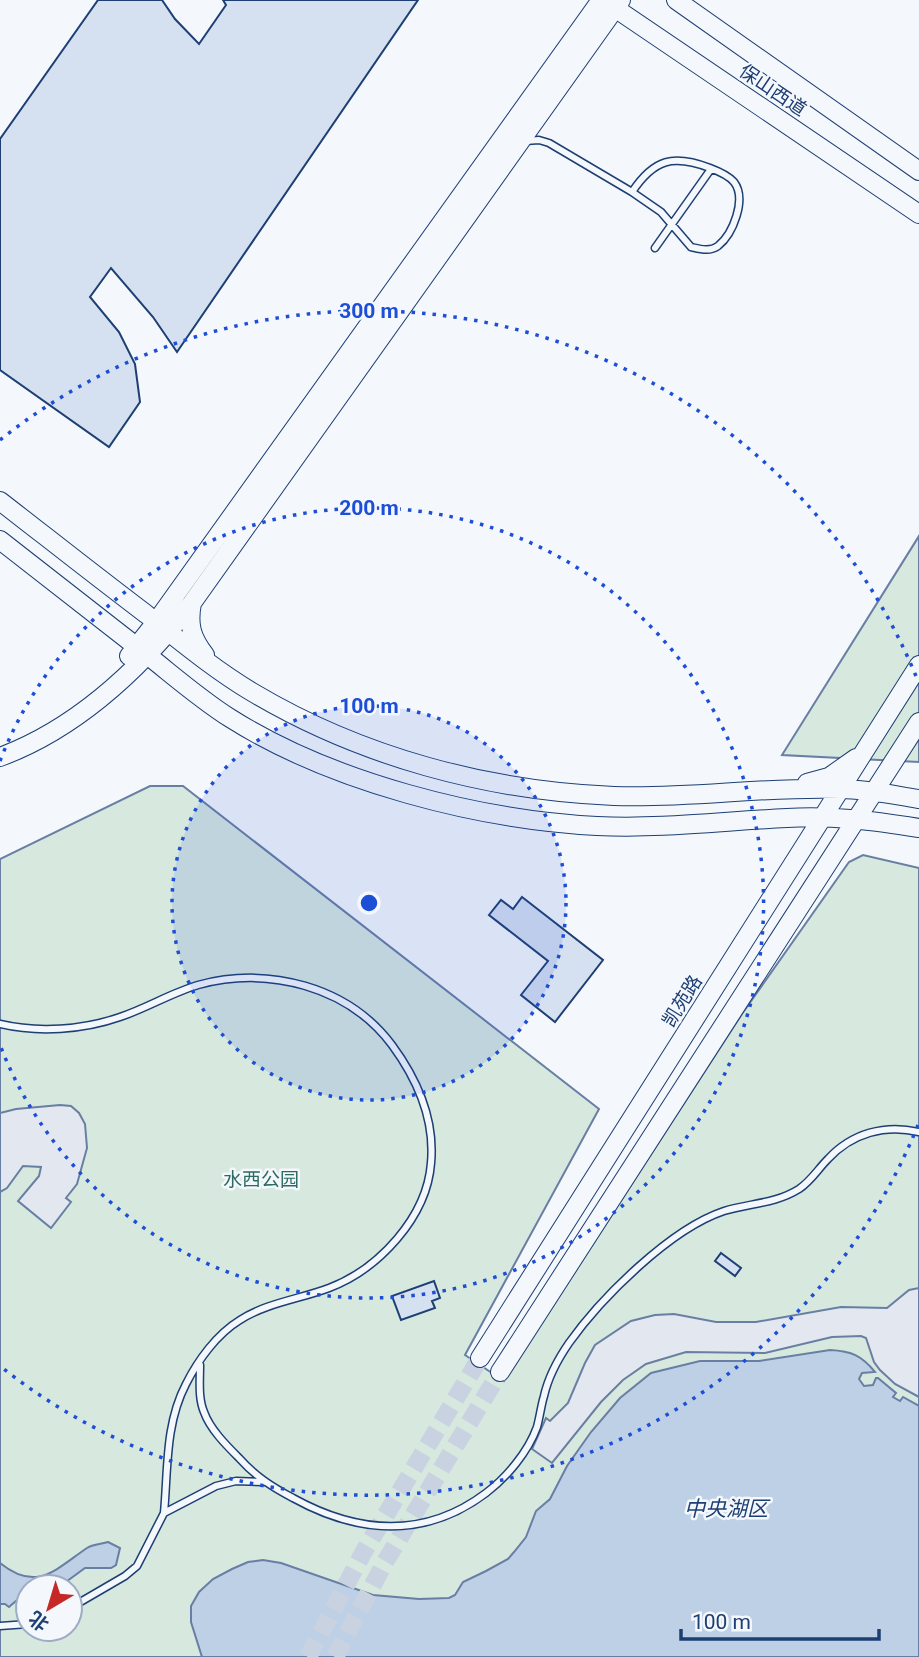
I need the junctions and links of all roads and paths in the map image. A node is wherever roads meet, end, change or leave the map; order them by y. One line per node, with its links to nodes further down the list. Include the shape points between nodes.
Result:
1 (676, 0): 6 (main road, 保山西道)
2 (610, 2): 3 (main road); 4 (main road); 8 (main road, 保山西道)
3 (520, 141): 4 (lane); 7 (lane, via 549,143); 13 (main road)
4 (491, 155): 14 (main road, via 175,596)
5 (711, 169): 7 (lane, via 669,161 651,169); 9 (lane); 9 (lane, via 734,181 738,191 738,210 723,239 710,250 691,247)
6 (919, 171)
7 (632, 192): 9 (lane)
8 (919, 214)
9 (672, 224): 10 (lane)
10 (655, 248)
11 (0, 501): 14 (main road)
12 (0, 540): 15 (main road)
13 (192, 603): 14 (main road); 16 (main road, via 194,640)
14 (163, 631): 15 (main road); 16 (main road); 18 (main road, via 173,665)
15 (142, 651): 18 (main road); 22 (main road, via 76,705); 23 (main road, via 108,691 71,720)
16 (213, 665): 24 (main road, via 253,693 329,731 422,766 506,786 616,796)
17 (919, 665): 20 (main road, 凯苑路)
18 (192, 692): 28 (main road, via 268,740 316,761 425,799 486,813 597,826 709,825)
19 (919, 722): 21 (main road)
20 (870, 742): 24 (main road, via 829,777); 26 (main road, 凯苑路)
21 (903, 747): 25 (main road); 26 (main road)
22 (0, 748)
23 (0, 757)
24 (787, 789): 26 (main road)
25 (875, 791): 26 (main road); 27 (main road); 30 (main road)
26 (843, 793): 28 (main road, via 820,808); 29 (main road, 凯苑路)
27 (919, 799)
28 (788, 817): 29 (main road)
29 (824, 817): 30 (main road); 34 (main road, 凯苑路)
30 (858, 819): 31 (main road); 36 (main road)
31 (919, 828)
32 (0, 1024): 35 (lane, via 46,1029 100,1023 200,985 269,978 309,986 352,1006 386,1036 413,1078 429,1122 431,1164 427,1185 406,1226 378,1258 349,1279 242,1319 221,1335)
33 (919, 1132): 37 (lane, via 883,1129 846,1142 786,1197 723,1212 654,1253 569,1343 544,1394 538,1430 514,1466 458,1511 426,1523 376,1526 335,1518)
34 (480, 1358)
35 (200, 1363): 37 (lane, via 205,1415 228,1447); 38 (lane, via 184,1386 174,1415)
36 (500, 1372)
37 (263, 1482): 38 (lane, via 216,1486)
38 (164, 1513): 39 (lane, via 137,1566)
39 (84, 1600)

